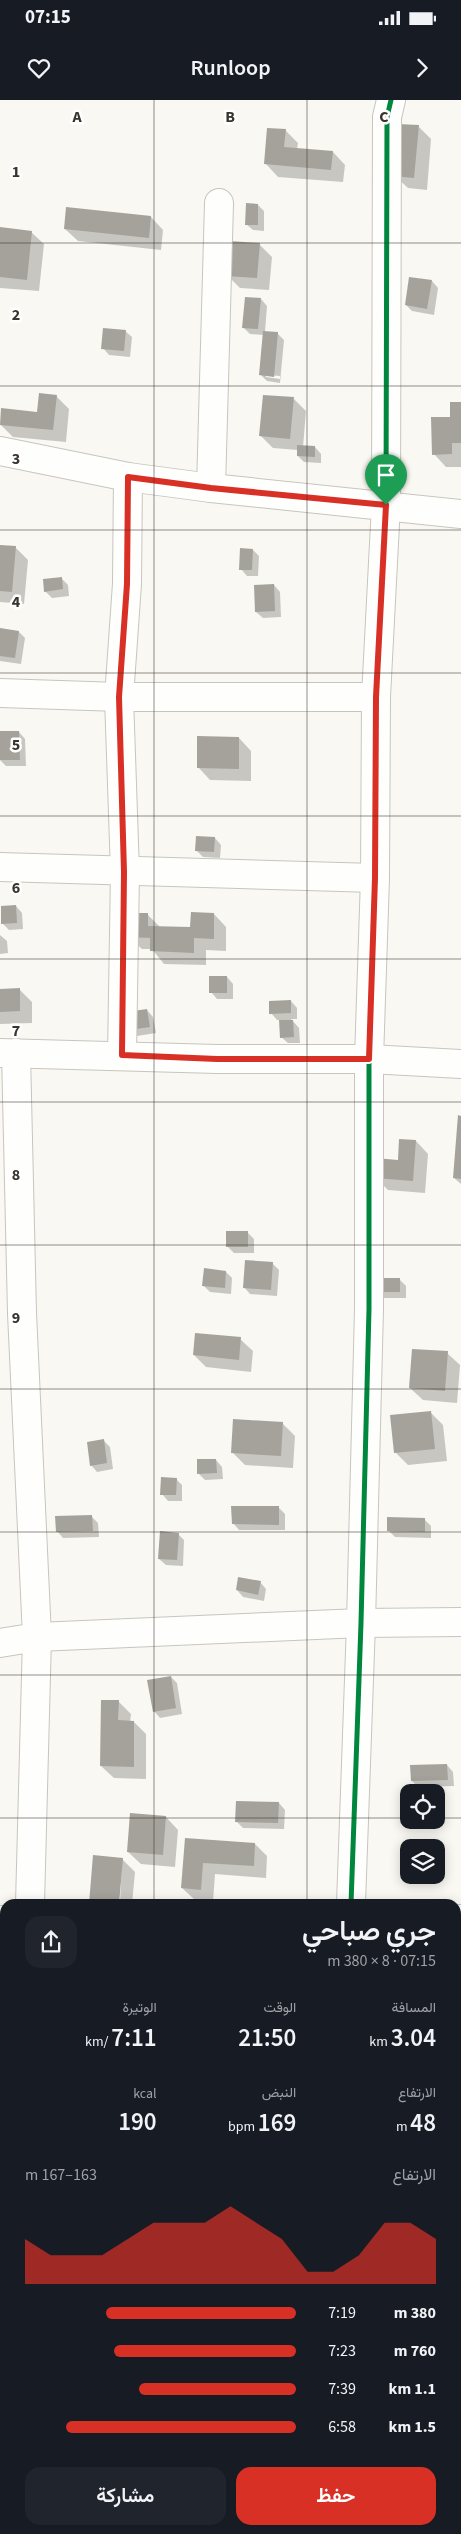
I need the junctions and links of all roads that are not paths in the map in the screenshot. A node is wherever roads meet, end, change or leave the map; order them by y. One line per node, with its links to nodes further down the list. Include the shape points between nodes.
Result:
1 (391, 100): 6 (street, via 387,117)
2 (219, 203): 5 (street)
3 (0, 451): 4 (street)
4 (128, 477): 5 (street); 9 (street, via 127,584)
5 (211, 488): 6 (street)
6 (386, 505): 7 (street); 10 (street)
7 (461, 514)
8 (0, 693): 9 (street)
9 (119, 697): 10 (street); 12 (street)
10 (376, 697): 13 (street)
11 (0, 867): 12 (street)
12 (124, 872): 13 (street); 15 (street)
13 (375, 878): 16 (street)
14 (8, 1053): 15 (street); 20 (street)
15 (122, 1055): 16 (street)
16 (369, 1059): 17 (street); 19 (street, via 369,1309)
17 (461, 1064)
18 (461, 1622): 19 (street)
19 (361, 1623): 20 (street); 23 (street)
20 (37, 1637): 21 (street); 22 (street)
21 (0, 1643)
22 (30, 1899)
23 (350, 1899)

